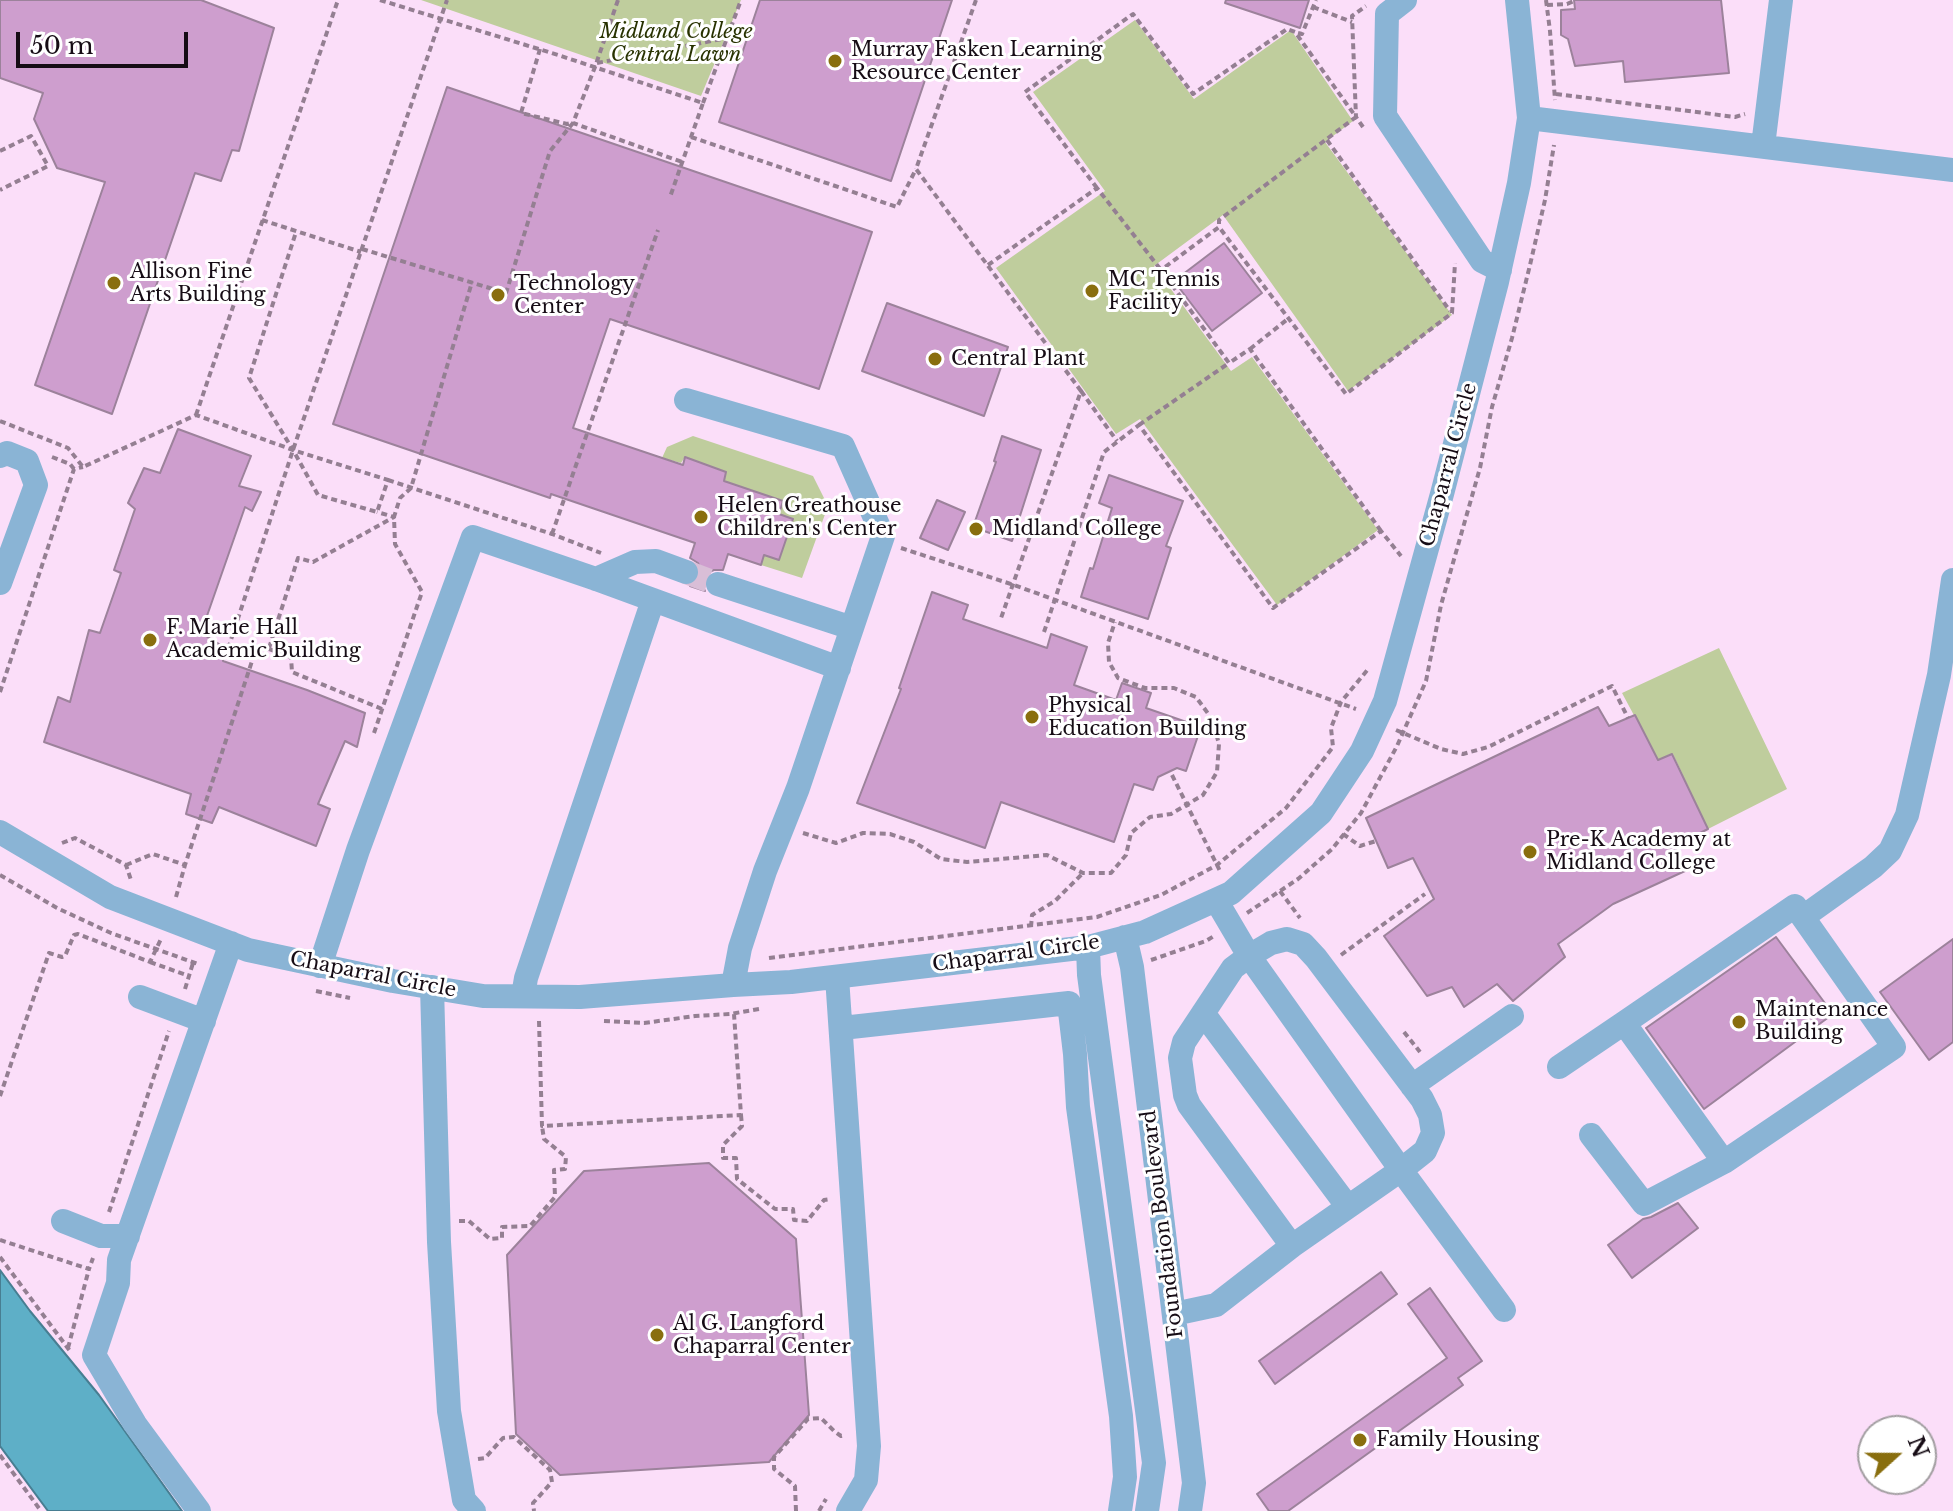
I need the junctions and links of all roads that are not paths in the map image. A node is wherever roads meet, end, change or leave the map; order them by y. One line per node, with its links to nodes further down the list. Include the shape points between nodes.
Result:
1 (1405, 0): 7 (street, via 1387,14 1385,116 1482,261)
2 (1517, 0): 4 (street, Chaparral Circle)
3 (1781, 0): 5 (street)
4 (1528, 106): 5 (street, via 1555,120); 7 (street, Chaparral Circle, via 1519,183)
5 (1763, 146): 6 (street)
6 (1953, 170)
7 (1500, 270): 19 (street, Chaparral Circle, via 1378,719 1321,813)
8 (686, 400): 16 (street, via 843,446 883,536)
9 (0, 456): 13 (street, via 7,453 27,461 36,485)
10 (686, 572): 11 (street, via 656,561 635,562)
11 (596, 579): 15 (street); 25 (street, via 473,537)
12 (1953, 580): 20 (street, via 1939,675 1907,815 1890,851)
13 (0, 583)
14 (718, 584): 16 (street)
15 (653, 600): 17 (street); 30 (street, via 526,978)
16 (852, 628): 17 (street)
17 (839, 668): 26 (street, via 770,857)
18 (0, 832): 22 (street, Chaparral Circle, via 110,897)
19 (1223, 896): 21 (street, Chaparral Circle); 24 (street)
20 (1803, 917): 34 (street, via 1795,906); 45 (street, via 1894,1047)
21 (1125, 937): 23 (street, Chaparral Circle); 38 (street, Foundation Boulevard)
22 (231, 943): 25 (street, Chaparral Circle); 33 (street)
23 (1088, 947): 27 (street, Chaparral Circle); 39 (street, Foundation Boulevard)
24 (1249, 956): 31 (street, via 1233,968); 37 (street, via 1287,939 1303,944); 46 (street)
25 (320, 966): 28 (street, Chaparral Circle)
26 (736, 974): 27 (street, Chaparral Circle, via 791,982); 30 (street, Chaparral Circle)
27 (837, 977): 35 (street)
28 (432, 987): 30 (street, Chaparral Circle); 60 (street, via 449,1411 464,1500)
29 (140, 997): 33 (street)
30 (525, 1008)
31 (1203, 1013): 47 (street); 50 (street, via 1180,1058 1185,1095)
32 (1512, 1016): 37 (street)
33 (204, 1021): 49 (street)
34 (1624, 1023): 36 (street); 45 (street)
35 (842, 1028): 40 (street, via 1069,1003); 61 (street, via 869,1446 866,1480)
36 (1559, 1067)
37 (1412, 1086): 46 (street, via 1430,1115 1433,1133 1425,1151)
38 (1147, 1097): 39 (street); 42 (street, Foundation Boulevard)
39 (1106, 1103): 40 (street); 43 (street, Foundation Boulevard)
40 (1078, 1107): 44 (street)
41 (1591, 1135): 45 (street, via 1644,1204)
42 (1154, 1148): 43 (street); 52 (street, Foundation Boulevard)
43 (1113, 1154): 44 (street); 54 (street, Foundation Boulevard)
44 (1085, 1158): 55 (street)
45 (1724, 1162)
46 (1401, 1170): 47 (street); 51 (street)
47 (1348, 1207): 50 (street)
48 (63, 1221): 49 (street, via 101,1236)
49 (128, 1236): 59 (street, via 94,1355 135,1424)
50 (1292, 1246): 52 (street, via 1216,1305)
51 (1504, 1310)
52 (1174, 1314): 53 (street, Foundation Boulevard)
53 (1185, 1410): 54 (street); 56 (street, Foundation Boulevard)
54 (1148, 1414): 55 (street); 57 (street, Foundation Boulevard)
55 (1121, 1416): 58 (street)
56 (1191, 1459): 57 (street); 64 (street, Foundation Boulevard)
57 (1154, 1463): 58 (street); 63 (street, Foundation Boulevard)
58 (1125, 1468): 62 (street)
59 (199, 1511)
60 (474, 1511)
61 (848, 1511)
62 (1120, 1511)
63 (1147, 1511)
64 (1190, 1511)

